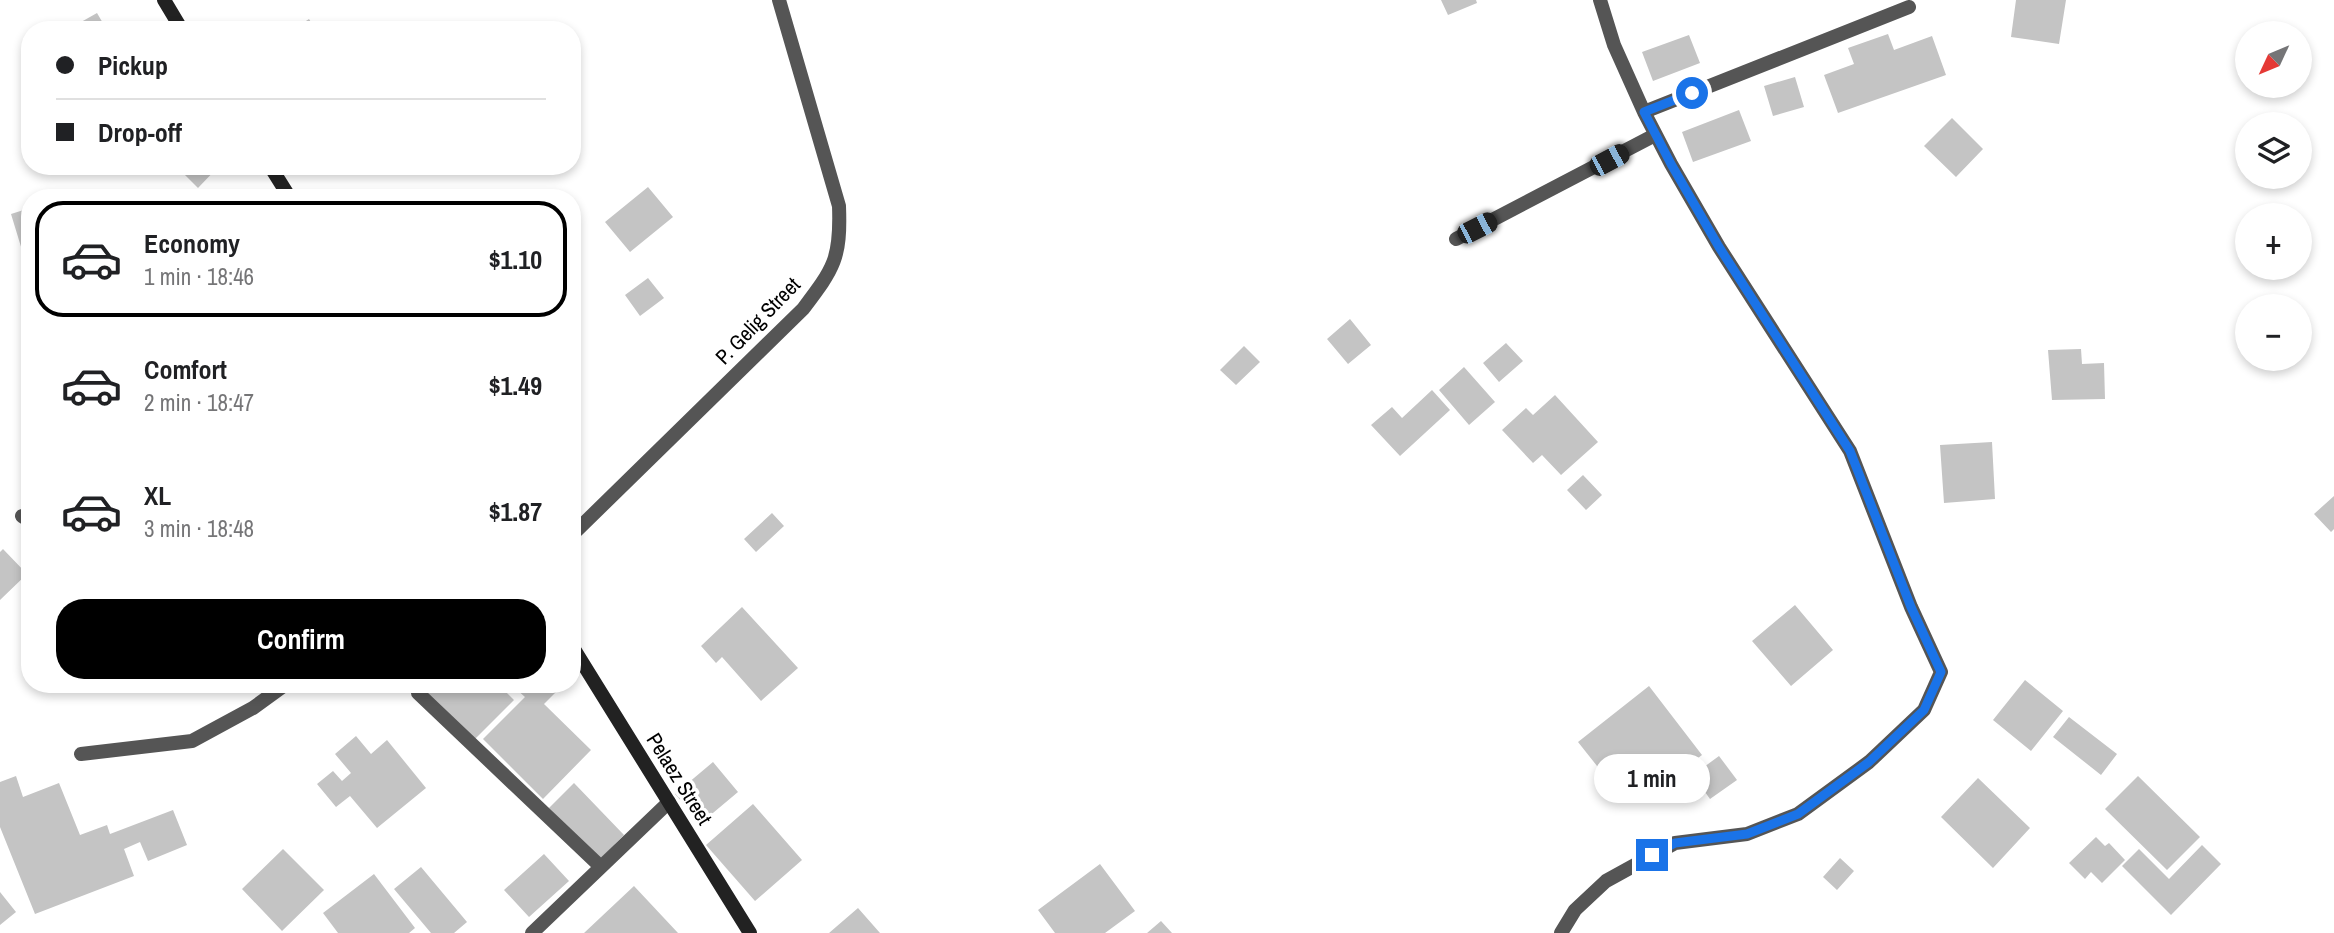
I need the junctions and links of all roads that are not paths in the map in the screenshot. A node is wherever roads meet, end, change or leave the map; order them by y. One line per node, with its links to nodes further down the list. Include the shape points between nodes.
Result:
1 (164, 0): 5 (street)
2 (779, 0): 9 (street, P. Gelig Street, via 839,206 836,258 803,309)
3 (1600, 0): 6 (street)
4 (1909, 7): 6 (street)
5 (177, 21)
6 (1644, 112): 7 (street)
7 (1655, 135): 8 (street); 18 (street, via 1719,247 1850,451 1941,672 1924,710 1869,762 1798,814 1747,834 1675,843 1606,881 1575,910)
8 (1456, 239)
9 (581, 526)
10 (581, 660): 14 (street, Pelaez Street)
11 (274, 693): 13 (street, via 192,741)
12 (418, 693): 15 (street)
13 (81, 754)
14 (669, 802): 15 (street); 17 (street, Pelaez Street)
15 (601, 867): 16 (street)
16 (532, 933)
17 (750, 933)
18 (1560, 933)

